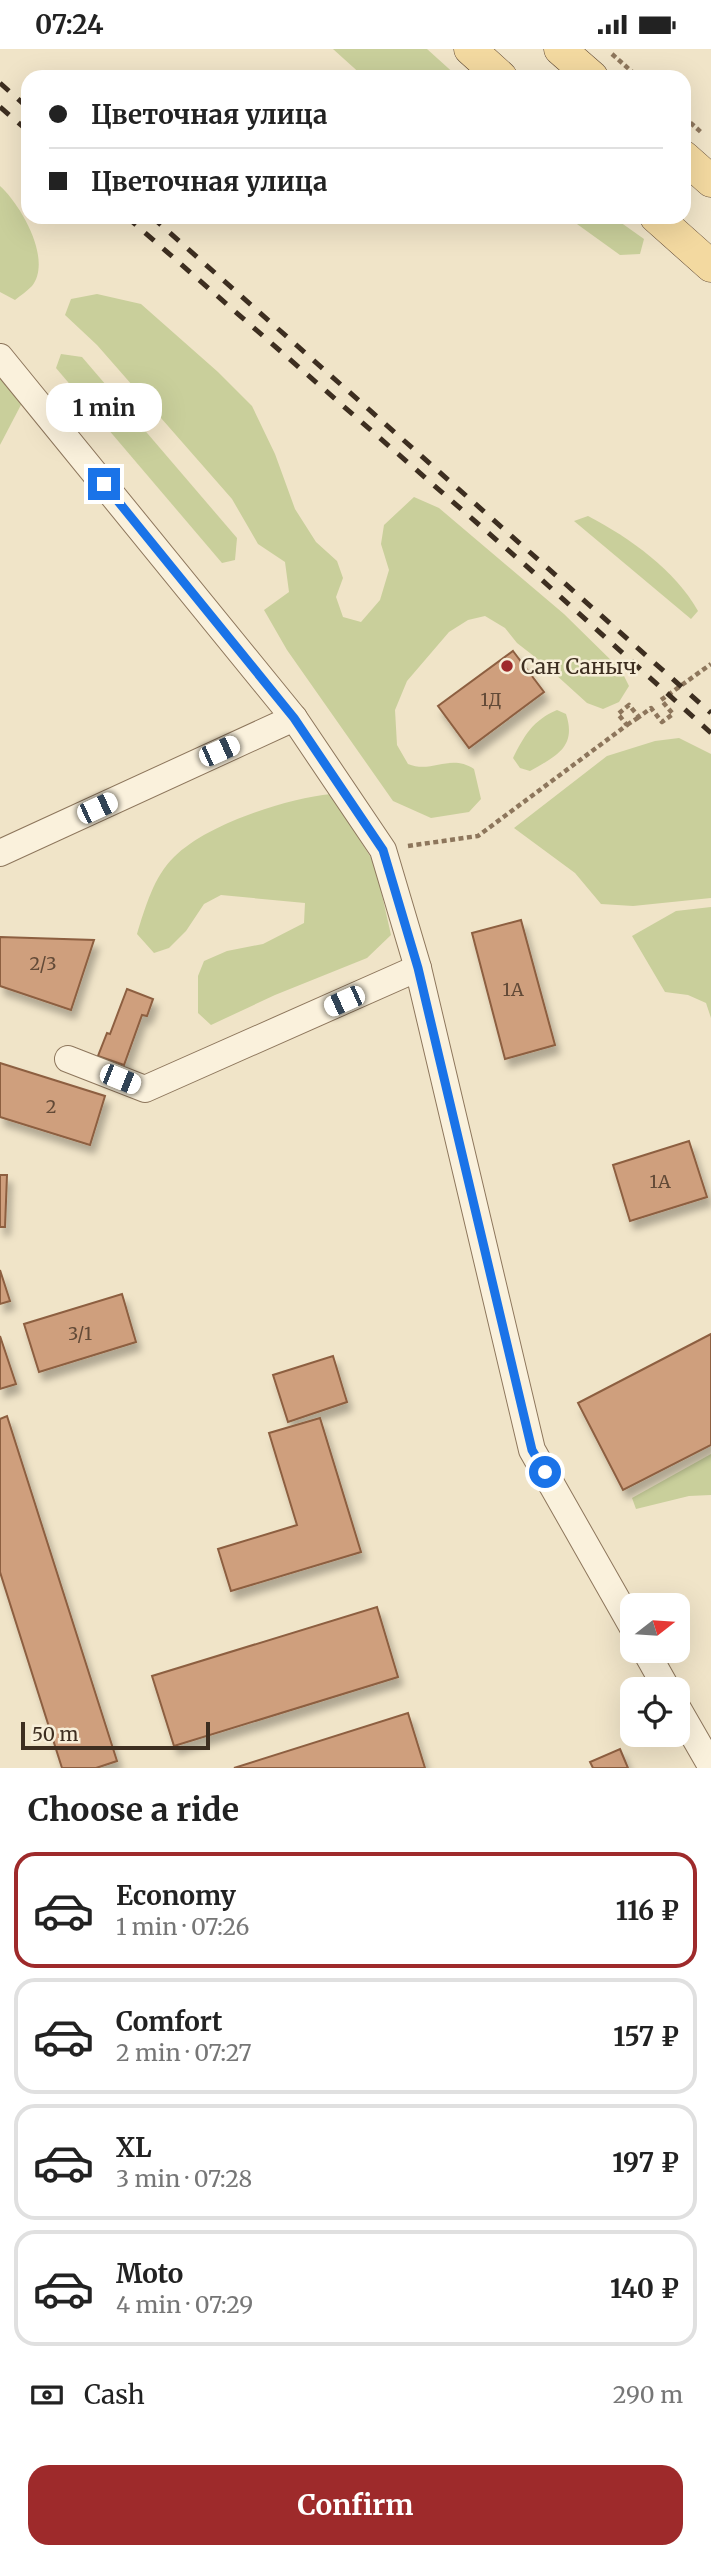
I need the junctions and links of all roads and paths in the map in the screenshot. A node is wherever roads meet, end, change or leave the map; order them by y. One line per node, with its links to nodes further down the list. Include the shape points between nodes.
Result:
1 (470, 49): 4 (main road)
2 (560, 49): 5 (main road)
3 (606, 49): 6 (path)
4 (493, 70)
5 (584, 70)
6 (630, 70)
7 (691, 123): 8 (path)
8 (711, 141)
9 (691, 163): 10 (main road)
10 (711, 181)
11 (664, 224): 12 (main road)
12 (711, 266)
13 (0, 357): 16 (street)
14 (711, 664): 15 (path, via 661,700 673,714 662,722 651,708)
15 (639, 717): 17 (path); 17 (path, via 629,705 618,714)
16 (294, 718): 18 (street); 19 (street)
17 (627, 725): 18 (path, via 478,836)
18 (383, 850): 20 (street)
19 (0, 853)
20 (418, 968): 21 (street, via 145,1089); 22 (street, via 532,1450)
21 (68, 1059)
22 (620, 1605)
23 (690, 1730): 24 (street)
24 (711, 1766)

